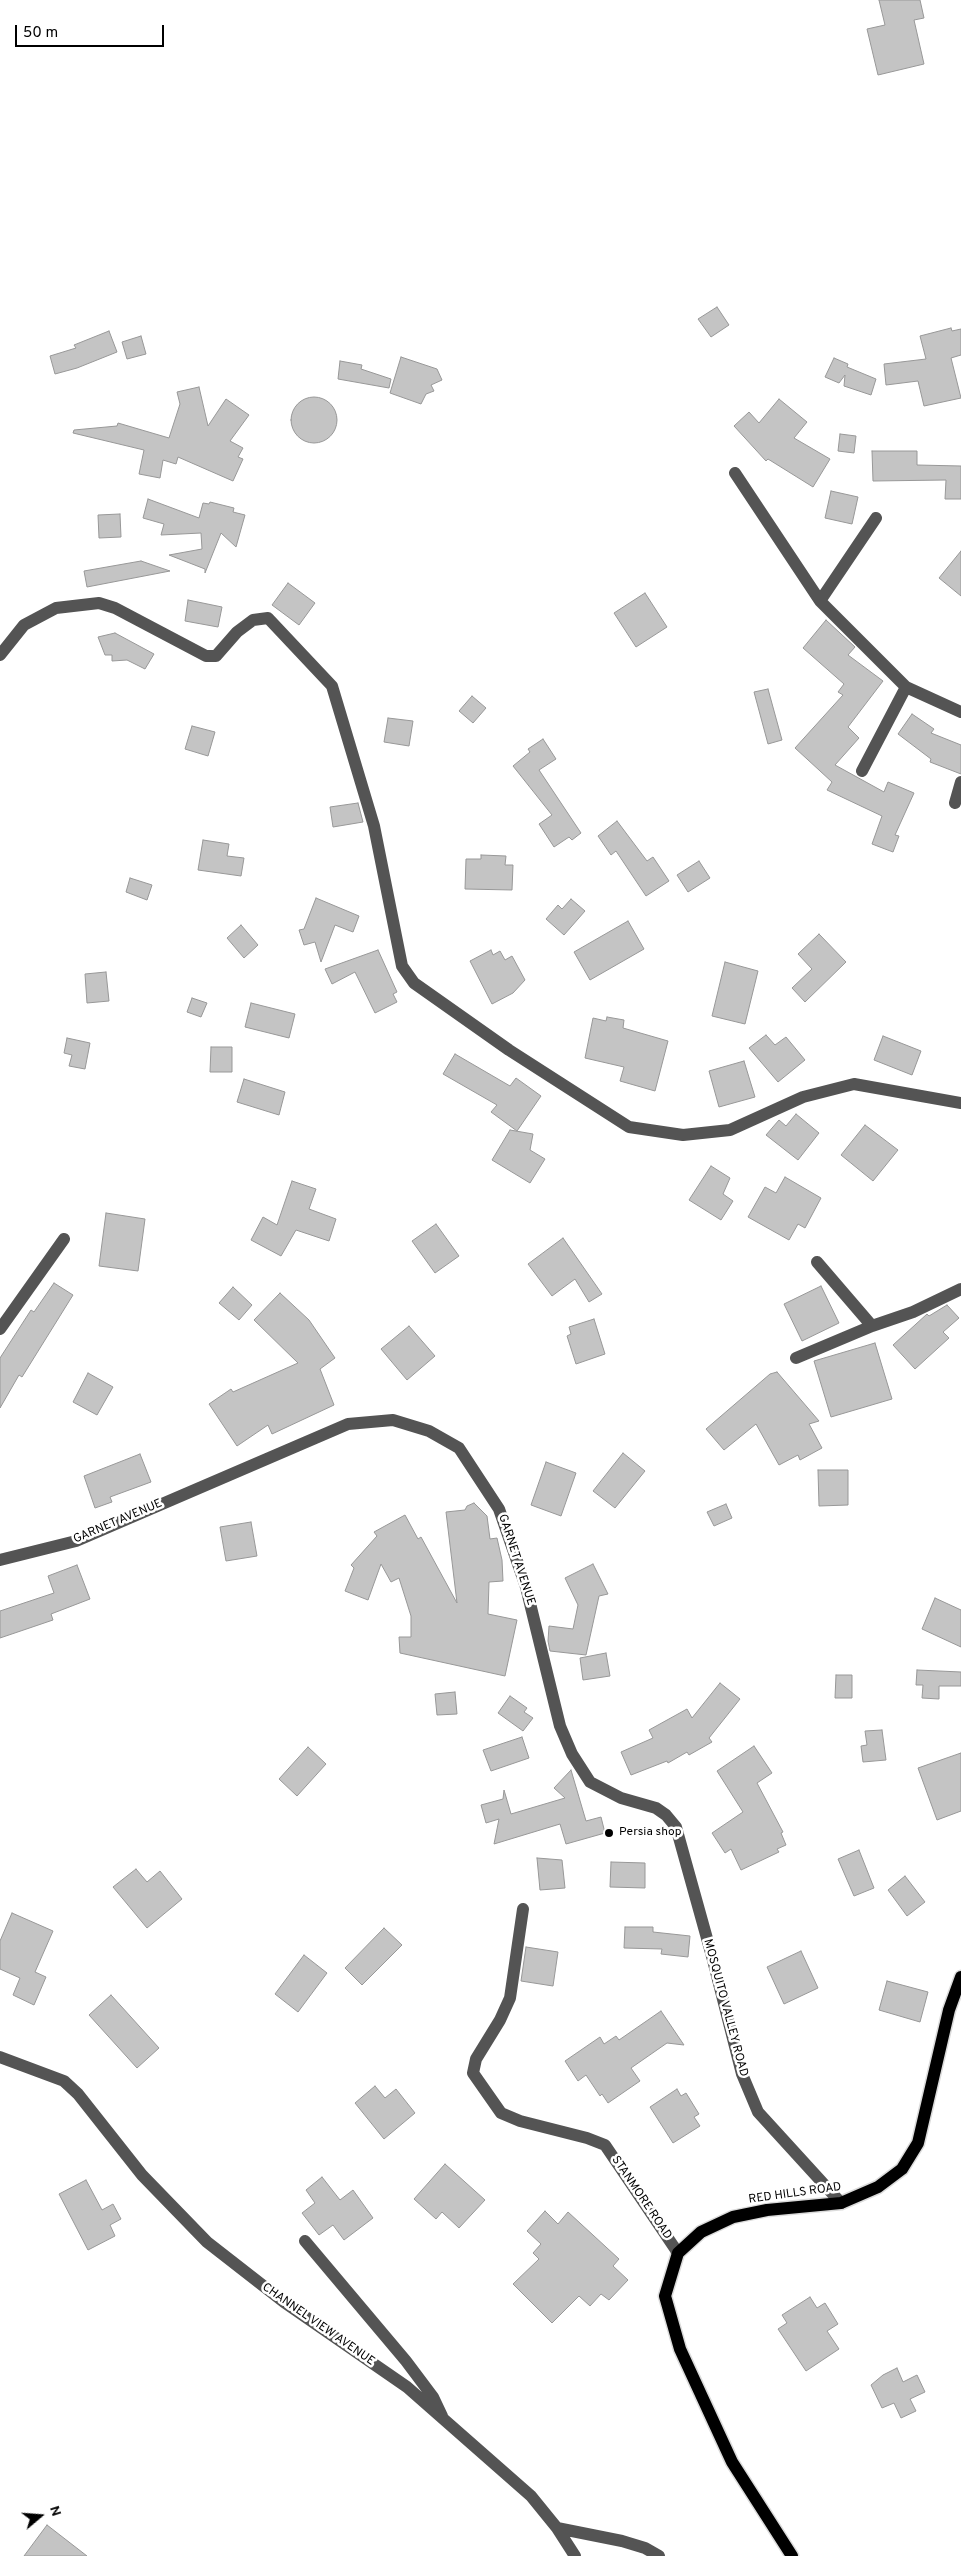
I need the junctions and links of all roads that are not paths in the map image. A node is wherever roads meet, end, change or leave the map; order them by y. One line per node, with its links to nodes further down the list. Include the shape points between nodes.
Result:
1 (735, 473): 3 (street)
2 (876, 518): 3 (street)
3 (820, 601): 5 (street)
4 (0, 655): 10 (street, via 24,625 56,608 99,603 115,608 206,656 216,656 237,632 253,620 268,618 332,686 374,826 402,966 414,983 509,1050 629,1127 683,1135 730,1130 803,1097 854,1084)
5 (906, 687): 6 (street); 7 (street)
6 (961, 712)
7 (862, 771)
8 (961, 782): 9 (street)
9 (955, 803)
10 (961, 1103)
11 (64, 1239): 15 (street)
12 (817, 1262): 14 (street)
13 (961, 1289): 14 (street, via 913,1312)
14 (872, 1326): 16 (street)
15 (0, 1329)
16 (796, 1358)
17 (0, 1560): 18 (street, GARNET AVENUE, via 76,1541 348,1424 393,1420 429,1431 459,1448 499,1509 526,1587 560,1726 572,1754 590,1782 621,1798 666,1814 676,1827)
18 (696, 1899): 22 (street, MOSQUITO VALLEY ROAD, via 742,2074 758,2112)
19 (522, 1909): 24 (street, STANMORE ROAD, via 510,1998 476,2059 473,2074 501,2113 605,2145)
20 (961, 1976): 22 (main road, RED HILLS ROAD, via 949,2010 918,2144 902,2169 878,2187)
21 (0, 2057): 25 (street, CHANNEL VIEW AVENUE, via 64,2081 78,2094 142,2176 207,2242 284,2302 407,2387)
22 (841, 2203): 24 (main road, RED HILLS ROAD, via 767,2210 733,2217 701,2232)
23 (305, 2241): 25 (street, via 406,2361 433,2397)
24 (678, 2253): 29 (main road, via 666,2296 680,2349 732,2462)
25 (444, 2420): 26 (street, CHANNEL VIEW AVENUE, via 531,2496)
26 (557, 2528): 27 (street, CHANNEL VIEW AVENUE); 28 (street, via 622,2541)
27 (575, 2556)
28 (659, 2556)
29 (792, 2556)

